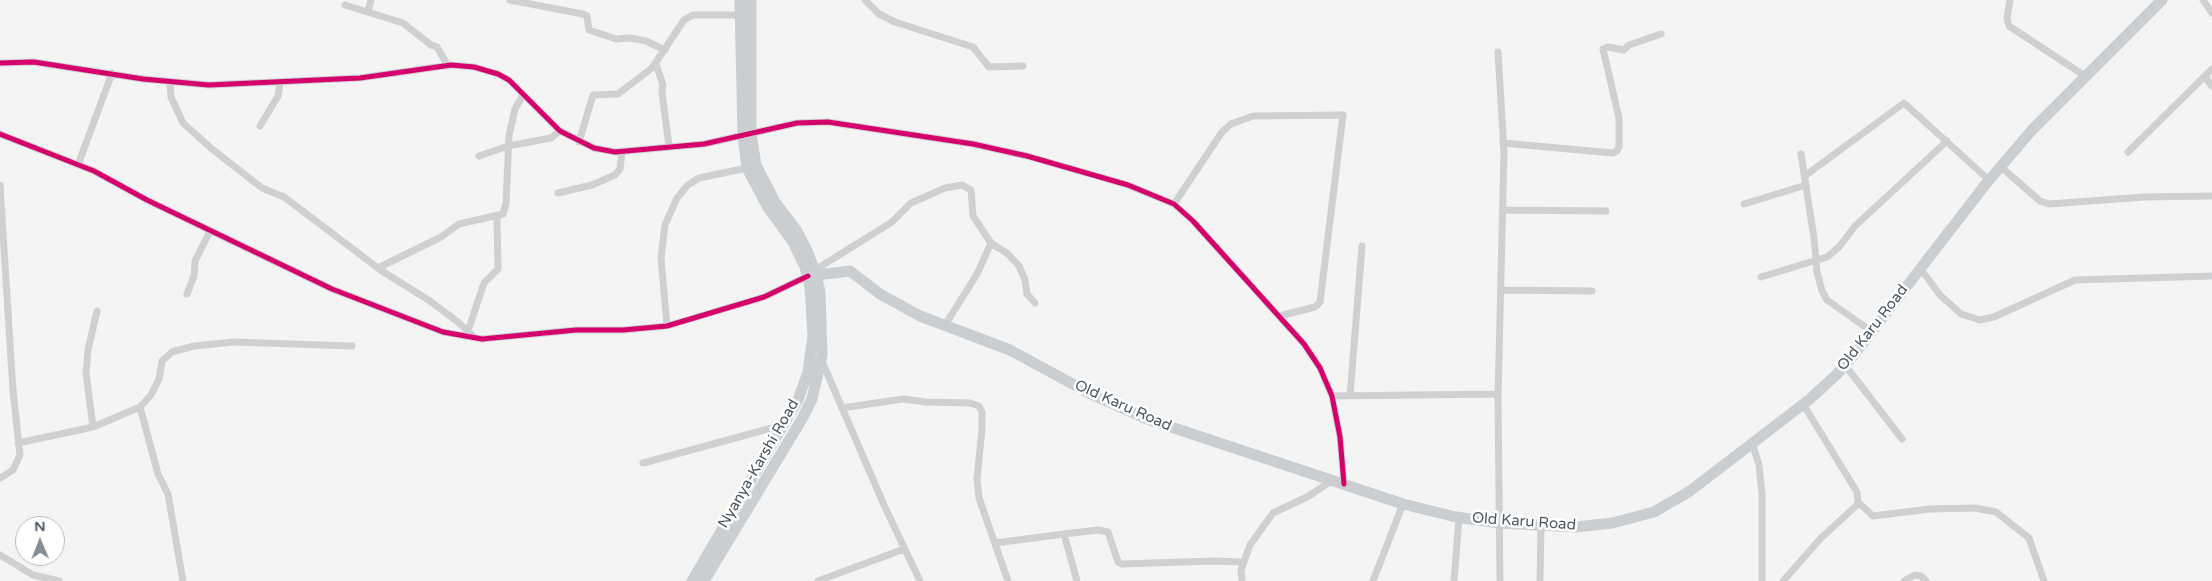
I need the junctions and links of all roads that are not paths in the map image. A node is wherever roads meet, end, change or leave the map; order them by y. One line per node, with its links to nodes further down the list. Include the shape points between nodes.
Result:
1 (371, 0): 10 (street)
2 (510, 0): 14 (street, via 583,14 587,16 589,30 616,39 646,41)
3 (740, 0): 12 (main road, Nyanya-Karshi Road)
4 (751, 0): 31 (main road, Nyanya-Karshi Road)
5 (865, 0): 19 (street, via 879,14 895,22 973,47 990,67)
6 (2010, 0): 22 (street, via 2009,26)
7 (2162, 0): 22 (main road, Old Karu Road)
8 (2203, 0): 11 (street)
9 (345, 5): 10 (street)
10 (368, 11): 18 (street, via 403,23 437,47)
11 (2212, 13)
12 (740, 15): 14 (street, via 689,17); 31 (main road, Nyanya-Karshi Road)
13 (1661, 34): 34 (street, via 1629,45 1624,50 1603,49 1619,118 1617,151)
14 (665, 50): 17 (street)
15 (1498, 52): 34 (street)
16 (0, 63): 21 (street, via 34,62)
17 (656, 64): 33 (street, via 618,94 593,96); 36 (street, via 663,84)
18 (448, 66): 25 (street, via 360,78); 27 (street, via 474,67 498,74)
19 (1024, 66)
20 (2212, 69): 23 (street)
21 (112, 73): 24 (street); 41 (street)
22 (2085, 76): 42 (main road, Old Karu Road)
23 (2205, 76): 26 (street); 38 (street)
24 (170, 82): 25 (street, via 209,85); 59 (street, via 171,97 182,123 262,188 284,197)
25 (280, 83): 28 (street, via 278,96)
26 (2212, 86)
27 (523, 95): 29 (street); 35 (street, via 514,109)
28 (260, 126)
29 (560, 131): 33 (street); 35 (street, via 541,141)
30 (0, 134): 41 (street)
31 (747, 135): 36 (street, via 704,144); 43 (main road, Nyanya-Karshi Road); 50 (street, via 797,123 828,122 973,144 1128,185); 61 (main road, Nyanya-Karshi Road, via 762,181 796,231)
32 (1947, 141): 44 (street, via 1904,103); 45 (street); 58 (street, via 1855,226 1834,252)
33 (579, 142): 37 (street, via 594,148)
34 (1503, 143): 52 (street)
35 (508, 146): 40 (street); 54 (street, via 506,203 503,214)
36 (669, 146): 37 (street)
37 (622, 151): 48 (street, via 620,169 615,175)
38 (2128, 152)
39 (1801, 154): 44 (street)
40 (479, 156)
41 (78, 165): 55 (street)
42 (2001, 167): 45 (main road, Old Karu Road); 49 (street, via 2040,201 2049,204)
43 (746, 168): 61 (main road, Nyanya-Karshi Road, via 767,206); 72 (street, via 699,178 677,198 665,225 661,258)
44 (1806, 175): 47 (street)
45 (1989, 180): 60 (main road, Old Karu Road)
46 (0, 185): 63 (street)
47 (1806, 185): 51 (street); 58 (street)
48 (558, 193)
49 (2212, 196)
50 (1174, 204): 70 (street, via 1200,228); 70 (street, via 1222,132 1231,124 1253,116 1343,115 1320,302 1315,307)
51 (1744, 204)
52 (1503, 210): 53 (street); 65 (street)
53 (1606, 211)
54 (497, 217): 59 (street, via 459,224 441,237); 73 (street, via 499,265 484,283)
55 (210, 231): 67 (street, via 194,261 195,274); 75 (street, via 332,289 396,315 443,332)
56 (991, 243): 61 (street, via 973,216 970,190 965,185 958,185 911,203 892,222); 68 (street, via 1019,266 1027,294); 71 (street, via 977,274)
57 (1362, 246): 81 (street)
58 (1816, 260): 64 (street); 74 (street, via 1819,282 1827,300)
59 (378, 268): 73 (street)
60 (1920, 268): 62 (street, via 1940,295 1960,314 1980,320 1994,317 2075,280); 74 (main road, Old Karu Road)
61 (813, 273): 71 (main road, Old Karu Road, via 850,272 880,294 920,316); 72 (street, via 764,297); 77 (main road, Nyanya-Karshi Road, via 821,309); 85 (main road, Nyanya-Karshi Road, via 811,354 798,400)
62 (2212, 276)
63 (3, 277): 88 (street)
64 (1761, 277)
65 (1500, 290): 66 (street); 79 (street)
66 (1592, 291)
67 (187, 294)
68 (1035, 303)
69 (97, 311): 86 (street, via 87,360)
70 (1279, 316): 80 (street, via 1320,368)
71 (945, 325): 92 (main road, Old Karu Road, via 1010,350 1091,394 1147,419)
72 (668, 326): 75 (street)
73 (468, 331): 75 (street)
74 (1871, 331): 78 (main road, Old Karu Road)
75 (474, 338)
76 (352, 346): 83 (street, via 234,342 172,352 162,361 152,395)
77 (821, 359): 84 (street); 106 (main road, Nyanya-Karshi Road, via 812,399 802,419)
78 (1845, 365): 82 (main road, Old Karu Road); 87 (street)
79 (1498, 394): 81 (street); 96 (street)
80 (1332, 396): 81 (street); 92 (street, via 1340,437)
81 (1350, 396)
82 (1803, 404): 89 (main road, Old Karu Road); 93 (street, via 1857,492)
83 (140, 407): 86 (street); 104 (street, via 158,474 168,494)
84 (842, 408): 99 (street, via 903,399 979,406 982,429 978,487); 100 (street)
85 (784, 425): 90 (street); 105 (main road, Nyanya-Karshi Road)
86 (92, 427): 88 (street)
87 (1902, 439)
88 (18, 443): 91 (street, via 20,455 17,464)
89 (1752, 444): 97 (main road, Old Karu Road, via 1654,512 1612,523); 116 (street, via 1759,465 1762,494)
90 (643, 463)
91 (0, 478)
92 (1339, 482): 94 (main road, Old Karu Road); 102 (street, via 1273,513 1250,544)
93 (1858, 502): 117 (street); 120 (street, via 1873,516 1930,509 1975,508 1996,512 2029,538)
94 (1403, 504): 95 (main road, Old Karu Road); 112 (street)
95 (1459, 518): 96 (main road, Old Karu Road); 113 (street)
96 (1499, 522): 97 (main road, Old Karu Road); 114 (street)
97 (1542, 526): 115 (street)
98 (1064, 534): 99 (street); 102 (street, via 1108,532 1118,562 1122,564); 110 (street)
99 (995, 543): 109 (street)
100 (904, 550): 107 (street); 108 (street)
101 (0, 555): 103 (street, via 33,576)
102 (1243, 562): 111 (street)
103 (58, 581)
104 (183, 581)
105 (692, 581)
106 (704, 581)
107 (818, 581)
108 (920, 581)
109 (1008, 581)
110 (1077, 581)
111 (1242, 581)
112 (1373, 581)
113 (1454, 581)
114 (1500, 581)
115 (1540, 581)
116 (1762, 581)
117 (1783, 581)
118 (1904, 581): 119 (street, via 1915,575)
119 (1926, 581)
120 (2044, 581)

